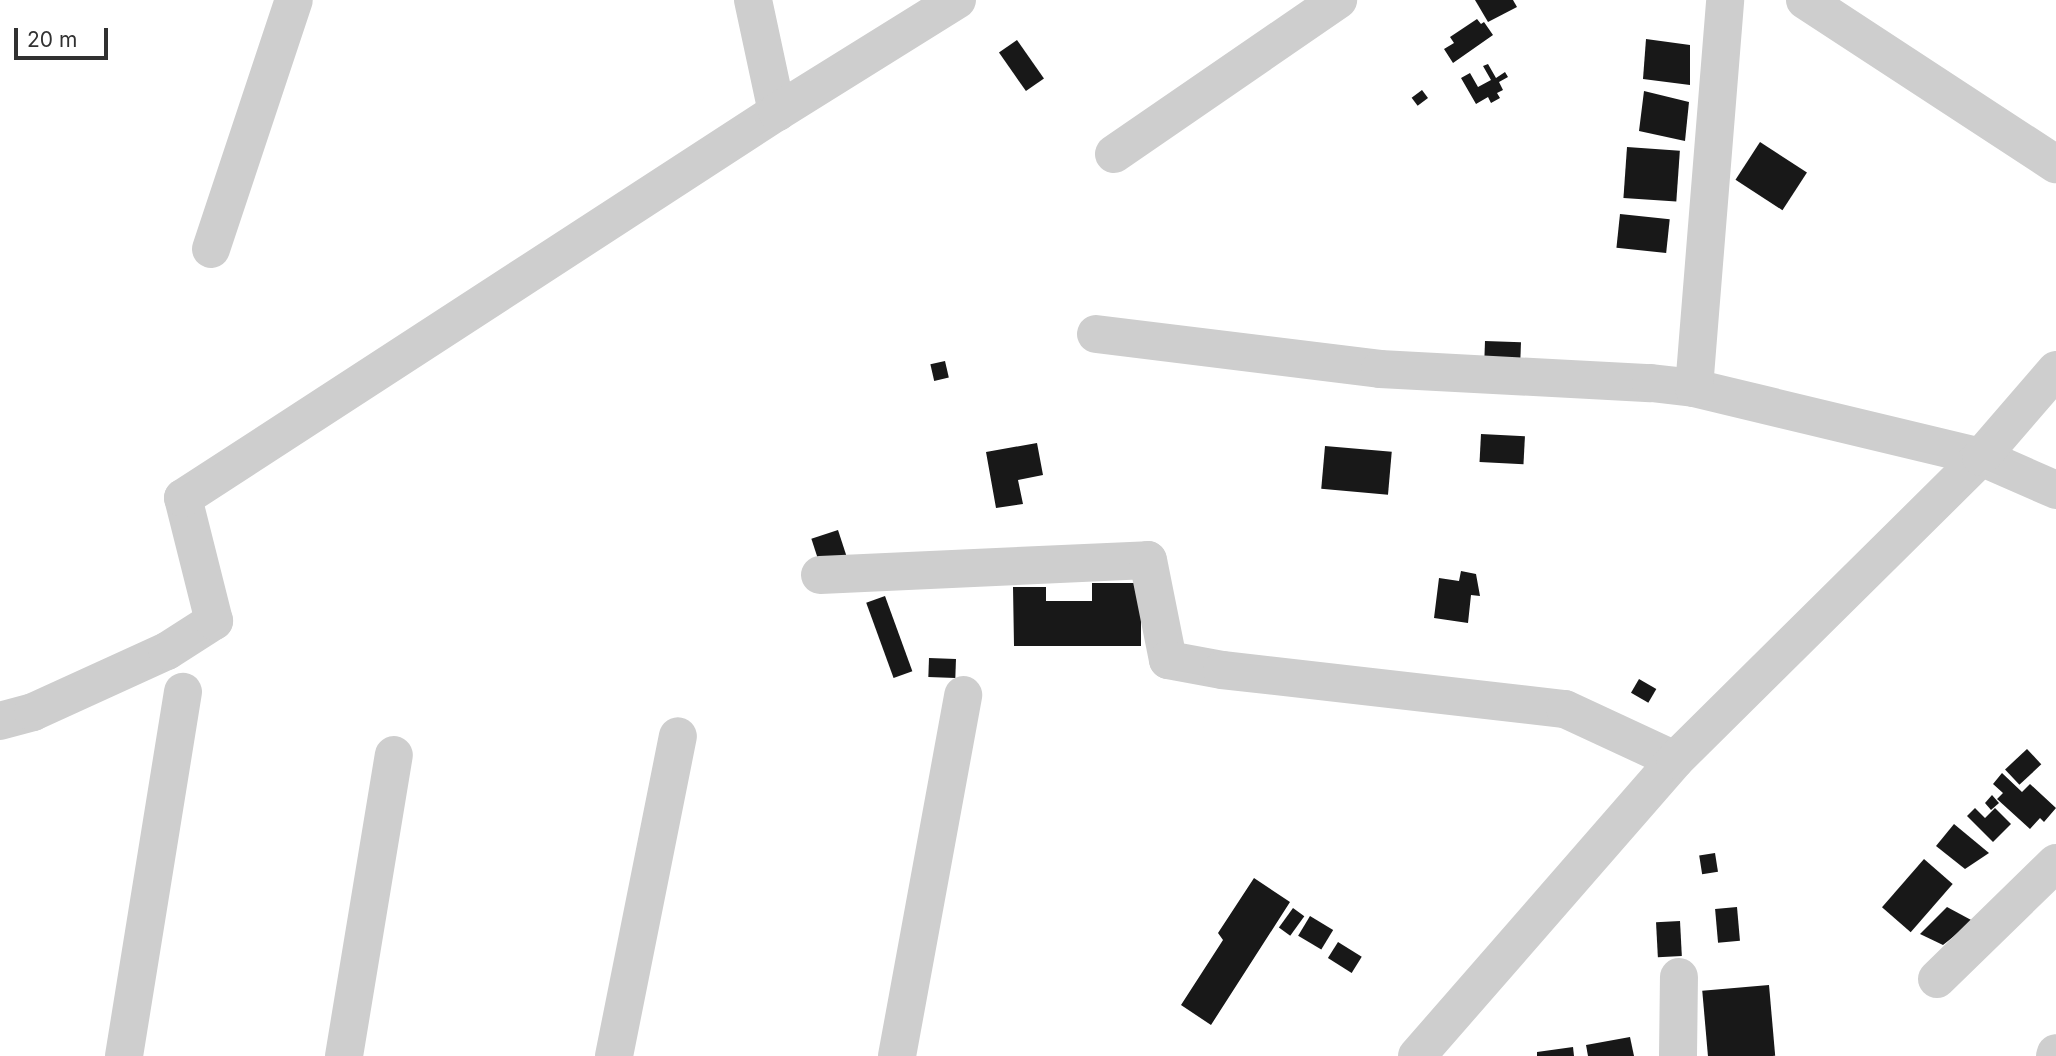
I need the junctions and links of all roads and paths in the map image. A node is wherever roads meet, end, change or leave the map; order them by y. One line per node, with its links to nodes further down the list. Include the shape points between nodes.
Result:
1 (294, 0): 10 (street)
2 (753, 0): 7 (street)
3 (957, 0): 7 (street)
4 (1338, 0): 8 (street)
5 (1725, 0): 13 (street)
6 (1805, 0): 9 (street)
7 (776, 112): 19 (street, via 183,498 214,621 167,651 33,712)
8 (1114, 154)
9 (2056, 164)
10 (211, 249)
11 (1096, 334): 13 (street, via 1380,369)
12 (2056, 370): 14 (street)
13 (1694, 388): 14 (street)
14 (1981, 457): 15 (street); 22 (street)
15 (2056, 490)
16 (820, 575): 22 (street, via 1148,560 1168,660 1565,709)
17 (183, 692): 26 (street)
18 (963, 695): 29 (street)
19 (0, 721)
20 (678, 736): 28 (street)
21 (394, 755): 27 (street)
22 (1675, 760): 30 (street)
23 (2056, 863): 25 (street)
24 (1679, 976): 31 (street)
25 (1937, 979)
26 (124, 1056)
27 (344, 1056)
28 (614, 1056)
29 (897, 1056)
30 (1417, 1056)
31 (1678, 1056)

